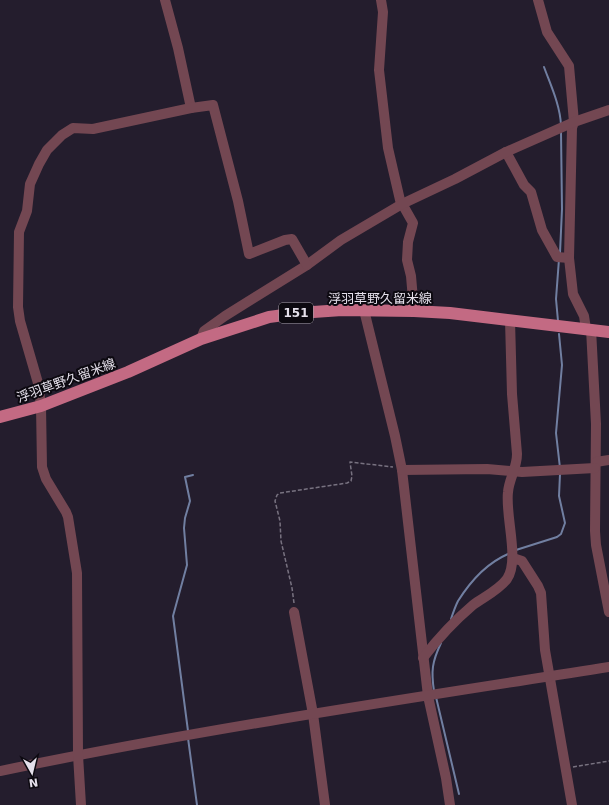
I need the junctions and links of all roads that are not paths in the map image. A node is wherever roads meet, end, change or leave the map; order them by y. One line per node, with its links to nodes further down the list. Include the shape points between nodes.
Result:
1 (165, 0): 4 (street)
2 (381, 0): 8 (street, via 383,12 378,70 388,148)
3 (538, 0): 6 (street, via 547,32 569,66)
4 (191, 108): 10 (street, via 213,105 249,254 292,239); 17 (street, via 93,129 73,128 47,150 39,164 30,184 28,211 19,232 18,307 35,370)
5 (609, 110): 6 (street)
6 (574, 122): 7 (street); 9 (street)
7 (506, 152): 8 (street); 9 (street, via 524,185 531,192 542,230)
8 (402, 204): 10 (street, via 342,240); 12 (street, via 412,222 406,260 411,276)
9 (562, 258): 14 (street, via 573,294)
10 (307, 265): 16 (street, via 225,316 204,331)
11 (364, 310): 12 (main road, 浮羽草野久留米線 / 151); 16 (main road, 浮羽草野久留米線 / 151, via 334,310 269,317); 21 (street)
12 (414, 311): 13 (main road, 浮羽草野久留米線 / 151)
13 (510, 320): 14 (main road, 浮羽草野久留米線 / 151); 22 (street, via 512,394 518,454)
14 (588, 329): 15 (main road, 浮羽草野久留米線 / 151); 20 (street, via 596,424)
15 (609, 332)
16 (200, 339): 17 (main road, 浮羽草野久留米線 / 151, via 128,372)
17 (41, 406): 18 (main road, 浮羽草野久留米線 / 151); 31 (street, via 43,473 66,512 77,573)
18 (0, 417)
19 (609, 460): 20 (street)
20 (596, 465): 22 (street); 25 (street, via 596,545)
21 (402, 470): 22 (street, via 486,469); 26 (street)
22 (514, 472): 23 (street, via 508,493)
23 (513, 554): 26 (street, via 507,579 446,630); 28 (street, via 522,561 541,594)
24 (294, 612): 30 (street)
25 (609, 612)
26 (423, 658): 29 (street)
27 (609, 667): 28 (street)
28 (549, 677): 29 (street); 36 (street)
29 (433, 695): 30 (street); 35 (street)
30 (313, 714): 31 (street); 34 (street)
31 (78, 755): 32 (street); 33 (street)
32 (0, 771)
33 (81, 805)
34 (325, 805)
35 (450, 805)
36 (572, 805)

